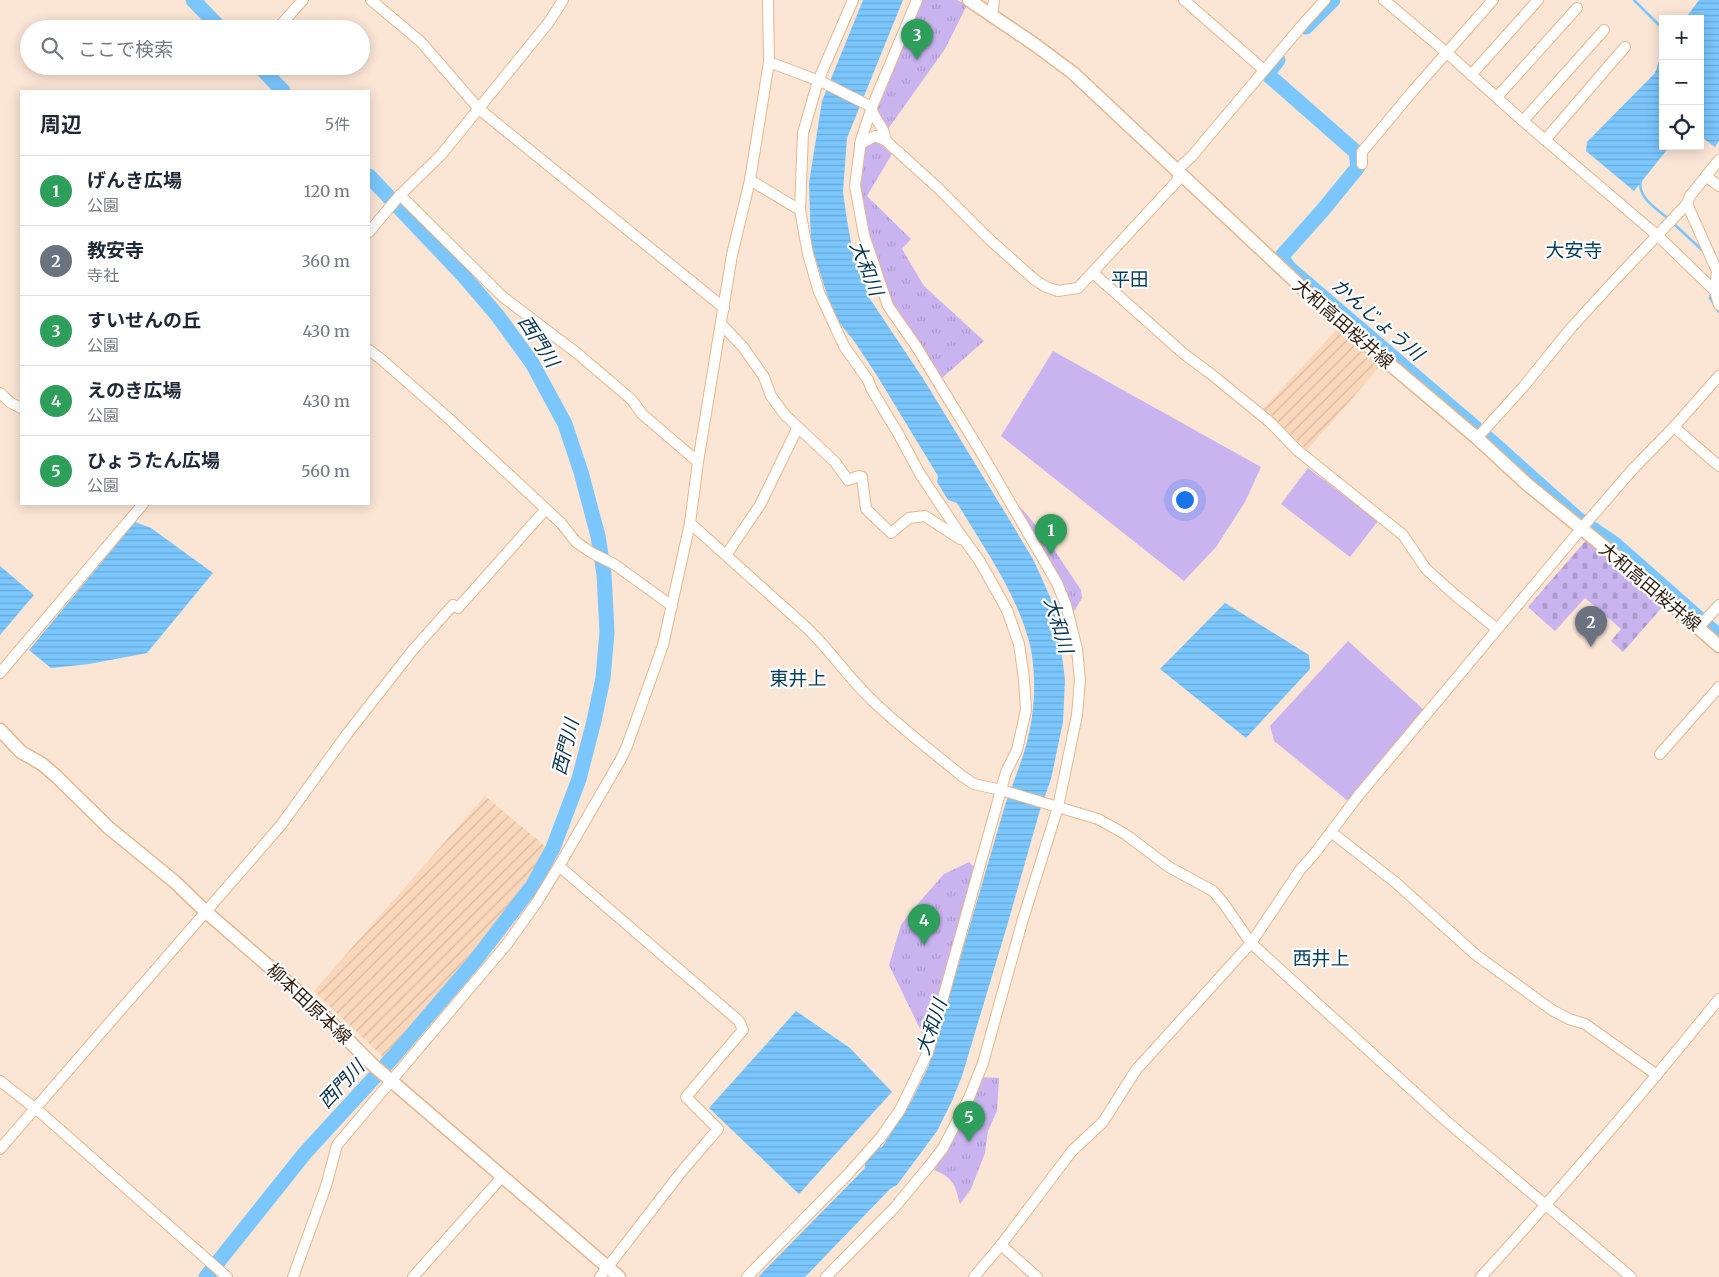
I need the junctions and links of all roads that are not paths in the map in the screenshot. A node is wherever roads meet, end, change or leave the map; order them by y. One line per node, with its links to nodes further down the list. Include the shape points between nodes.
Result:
1 (303, 0): 16 (street)
2 (371, 0): 26 (street, via 420,42)
3 (563, 0): 26 (street)
4 (768, 0): 20 (street)
5 (853, 0): 23 (street)
6 (917, 0): 25 (street)
7 (969, 0): 15 (main road, 大和高田桜井線)
8 (994, 0): 15 (street)
9 (1184, 0): 21 (street)
10 (1325, 0): 21 (street)
11 (1384, 0): 19 (street)
12 (1493, 0): 19 (street)
13 (1538, 0): 22 (street)
14 (1577, 8): 24 (street)
15 (992, 15): 33 (main road, 大和高田桜井線, via 1073,73)
16 (285, 20)
17 (1604, 30): 27 (street)
18 (1625, 47): 29 (street)
19 (1447, 53): 22 (street); 32 (street, via 1362,152)
20 (768, 62): 23 (street); 35 (street)
21 (1264, 70): 33 (street)
22 (1471, 76): 24 (street)
23 (820, 82): 25 (street); 39 (street, via 803,133)
24 (1497, 97): 27 (street)
25 (870, 106): 28 (street, via 872,115 885,132); 30 (street)
26 (479, 109): 37 (street, via 441,155); 45 (street)
27 (1523, 121): 29 (street)
28 (885, 140): 30 (street, via 874,136); 42 (street, via 1035,280 1058,291 1069,291 1078,288)
29 (1545, 140): 41 (street)
30 (860, 144): 72 (street, via 855,186 858,205 864,236 888,306 979,449 1057,583 1066,605 1080,680 1077,715)
31 (1719, 160): 34 (street)
32 (1362, 164)
33 (1178, 171): 42 (street, via 1176,181); 53 (main road, 大和高田桜井線, via 1328,312)
34 (1706, 176): 36 (street); 38 (street)
35 (750, 180): 39 (street); 45 (street, via 732,255)
36 (1719, 186)
37 (399, 196): 40 (street); 54 (street, via 508,302 632,400 642,414)
38 (1687, 204): 41 (street); 43 (street, via 1717,270)
39 (800, 210): 60 (street, via 819,292 844,346 868,380 920,474)
40 (370, 231)
41 (1658, 236): 43 (street); 53 (street, via 1612,282)
42 (1093, 273): 65 (street, via 1184,354 1271,423 1297,450 1403,535 1426,569)
43 (1715, 291): 44 (street)
44 (1719, 306)
45 (724, 308): 46 (street)
46 (721, 324): 51 (street, via 743,346 764,376 772,396); 54 (street)
47 (370, 351): 57 (street)
48 (1719, 376): 52 (street)
49 (0, 393): 50 (street)
50 (20, 408)
51 (798, 427): 60 (street, via 835,462 848,480 862,477 866,510 891,532 909,518 925,516); 61 (street, via 760,505)
52 (1674, 427): 55 (street); 59 (street)
53 (1480, 435): 59 (main road, 大和高田桜井線, via 1528,485)
54 (698, 462): 58 (street)
55 (1719, 466)
56 (139, 505): 67 (street)
57 (546, 509): 63 (street, via 576,542 614,564); 75 (street, via 458,608 453,605 412,651 347,734 293,811)
58 (690, 523): 61 (street); 63 (street)
59 (1584, 525): 64 (main road, 大和高田桜井線, via 1629,567); 65 (street)
60 (966, 543): 71 (street, via 1007,610 1019,644 1026,710 1022,733 1006,772)
61 (726, 555): 71 (street, via 819,640 874,703 962,776 974,784)
62 (1719, 604): 64 (street)
63 (672, 606): 74 (street, via 663,645 627,746)
64 (1701, 624): 66 (main road, 大和高田桜井線)
65 (1497, 628): 73 (street)
66 (1719, 646)
67 (0, 673)
68 (1719, 688): 70 (street)
69 (0, 730): 75 (main road, 柳本田原本線, via 21,752 42,764 109,828)
70 (1660, 754)
71 (1003, 790): 72 (street); 91 (street, via 928,1052 900,1110 849,1173)
72 (1056, 806): 76 (street, via 1098,819 1125,834 1169,867 1213,891); 92 (street, via 983,1063 969,1098 943,1148 930,1165 895,1207)
73 (1331, 832): 76 (street, via 1300,870); 78 (street, via 1395,882 1476,955 1552,1010 1585,1024)
74 (559, 866): 79 (street, via 508,944); 86 (street, via 739,1021 743,1030 686,1097 718,1129)
75 (205, 911): 79 (main road, 柳本田原本線, via 310,1002); 81 (street)
76 (1251, 943): 84 (street, via 1445,1120); 85 (street, via 1136,1070 1103,1122 1072,1151)
77 (1719, 999): 78 (street)
78 (1657, 1075): 84 (street)
79 (388, 1078): 83 (main road, 柳本田原本線); 88 (street, via 337,1145 326,1186)
80 (0, 1081): 81 (street)
81 (34, 1108): 82 (street); 87 (street)
82 (0, 1149)
83 (502, 1176): 86 (main road, 柳本田原本線); 89 (street)
84 (1547, 1205): 95 (street); 96 (street)
85 (1001, 1245): 93 (street); 94 (street)
86 (604, 1272): 90 (main road, 柳本田原本線)
87 (228, 1277)
88 (293, 1277)
89 (413, 1277)
90 (619, 1277)
91 (747, 1277)
92 (826, 1277)
93 (974, 1277)
94 (1037, 1277)
95 (1481, 1277)
96 (1631, 1277)

